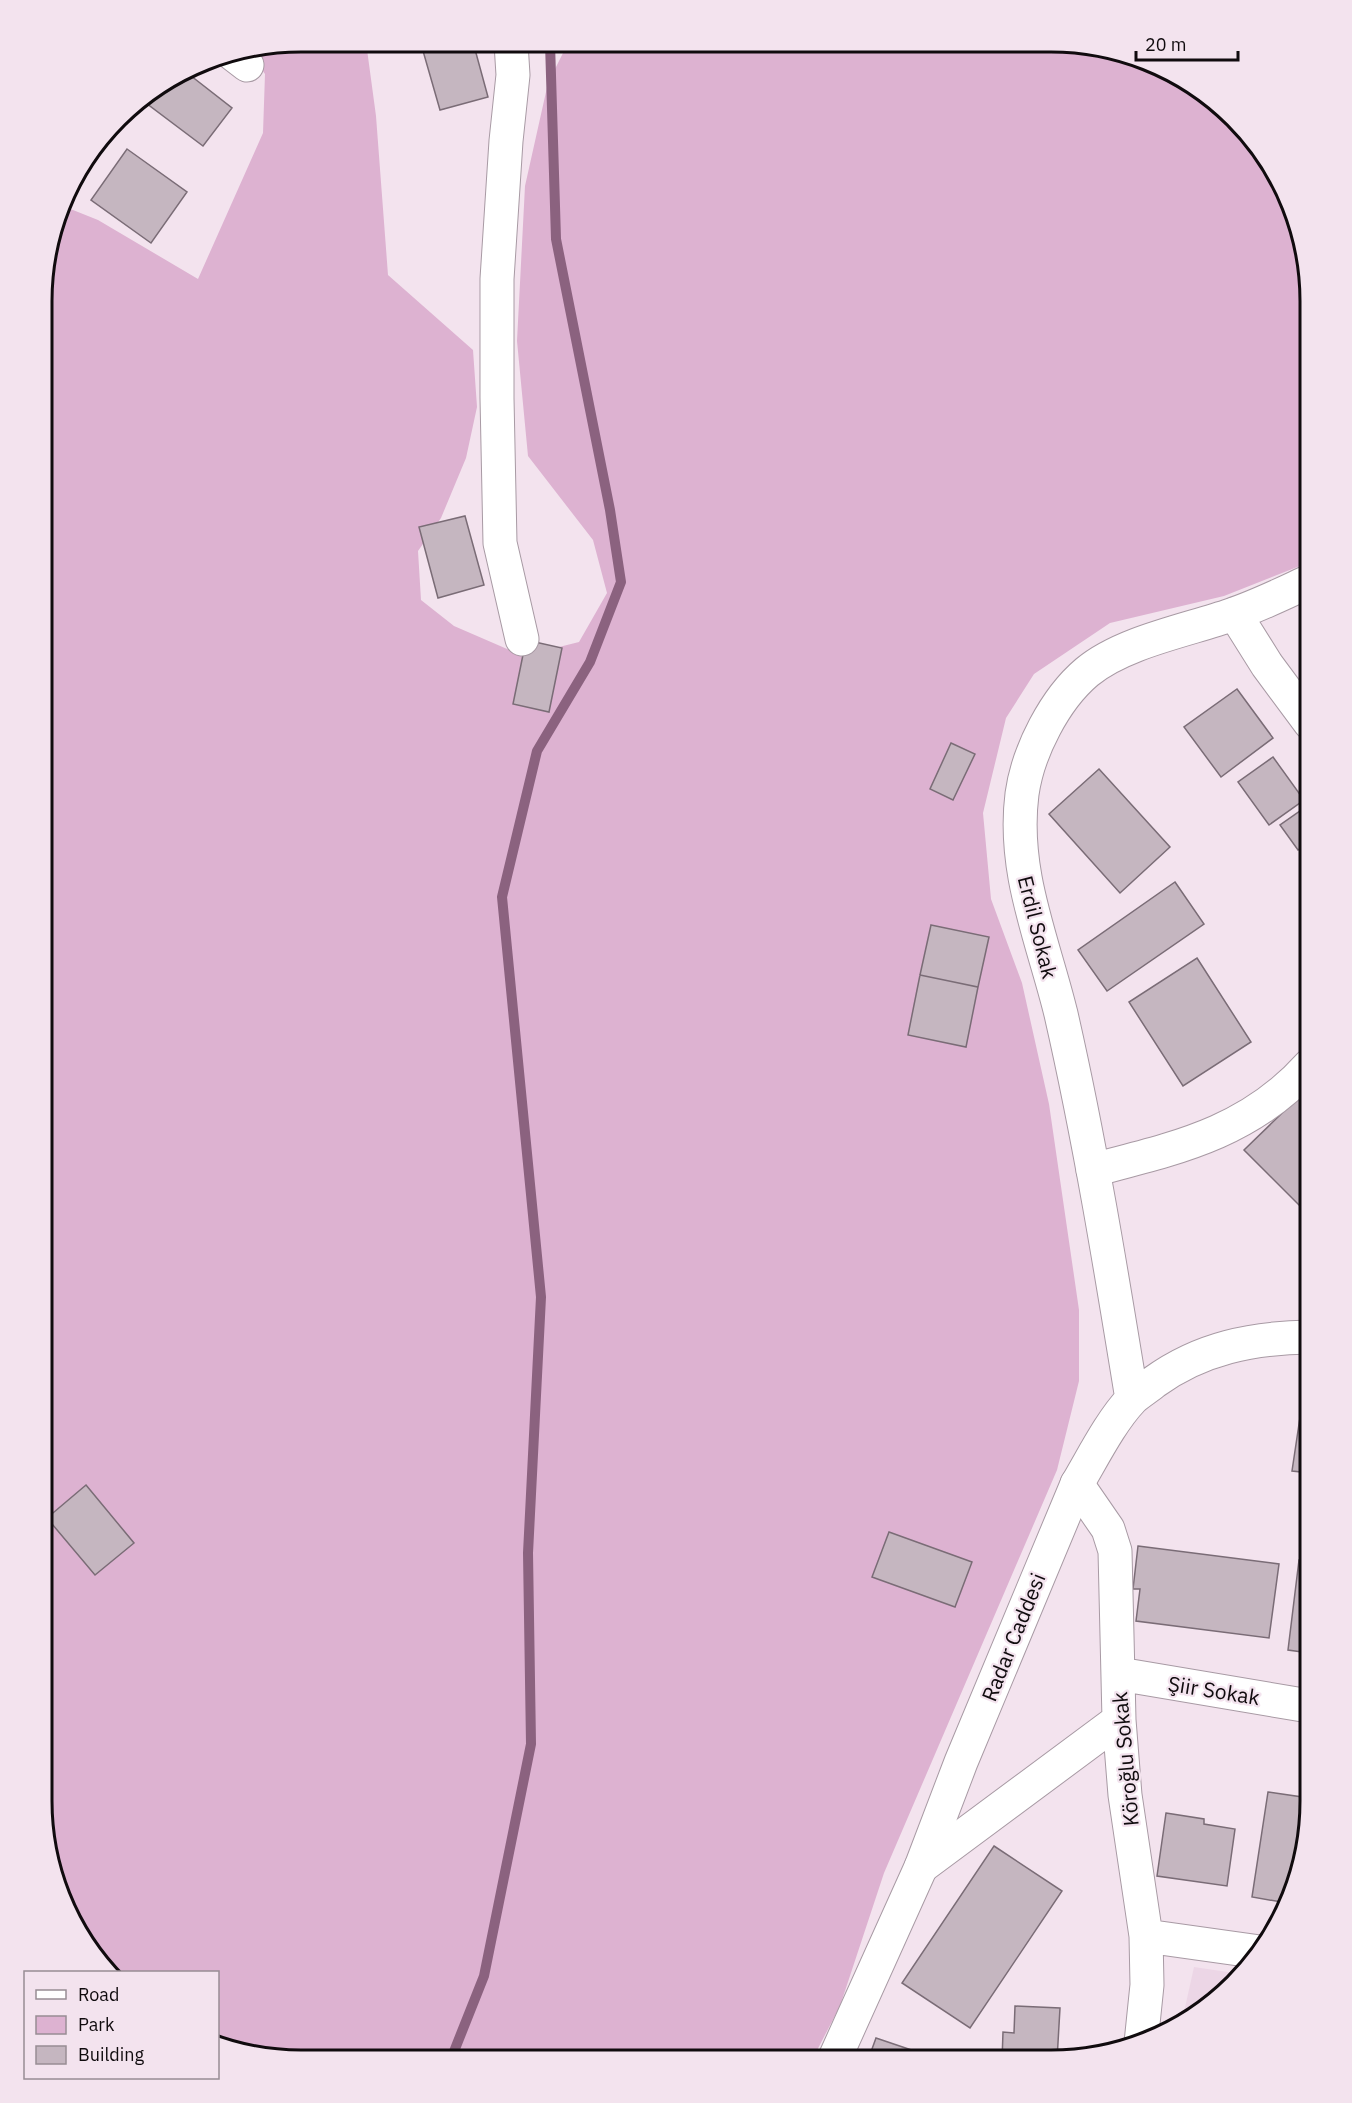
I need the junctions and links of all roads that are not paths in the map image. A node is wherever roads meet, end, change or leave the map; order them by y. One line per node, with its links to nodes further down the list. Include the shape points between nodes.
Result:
1 (512, 52): 4 (street, via 497,279 497,398 500,543)
2 (1300, 585): 3 (street, Erdil Sokak)
3 (1235, 614): 5 (street); 7 (street, Erdil Sokak, via 1118,654 1088,671 1065,695 1046,726 1022,792 1022,864 1029,904 1060,1012)
4 (522, 639)
5 (1300, 710)
6 (1300, 1073): 7 (street, via 1239,1123 1206,1138)
7 (1093, 1170): 9 (street, Erdil Sokak)
8 (1300, 1338): 9 (street, Radar Caddesi, via 1240,1342 1205,1353 1169,1371)
9 (1132, 1399): 10 (street, Radar Caddesi)
10 (1077, 1484): 11 (street, Köroğlu Sokak, via 1108,1529 1115,1551); 14 (street, Radar Caddesi)
11 (1119, 1674): 12 (street, Şiir Sokak); 13 (street, Köroğlu Sokak)
12 (1300, 1704)
13 (1119, 1720): 14 (street); 15 (street, Köroğlu Sokak, via 1125,1795)
14 (921, 1867): 18 (street, Radar Caddesi)
15 (1146, 1936): 16 (street); 17 (street, Köroğlu Sokak)
16 (1250, 1951)
17 (1142, 2033)
18 (839, 2050)

